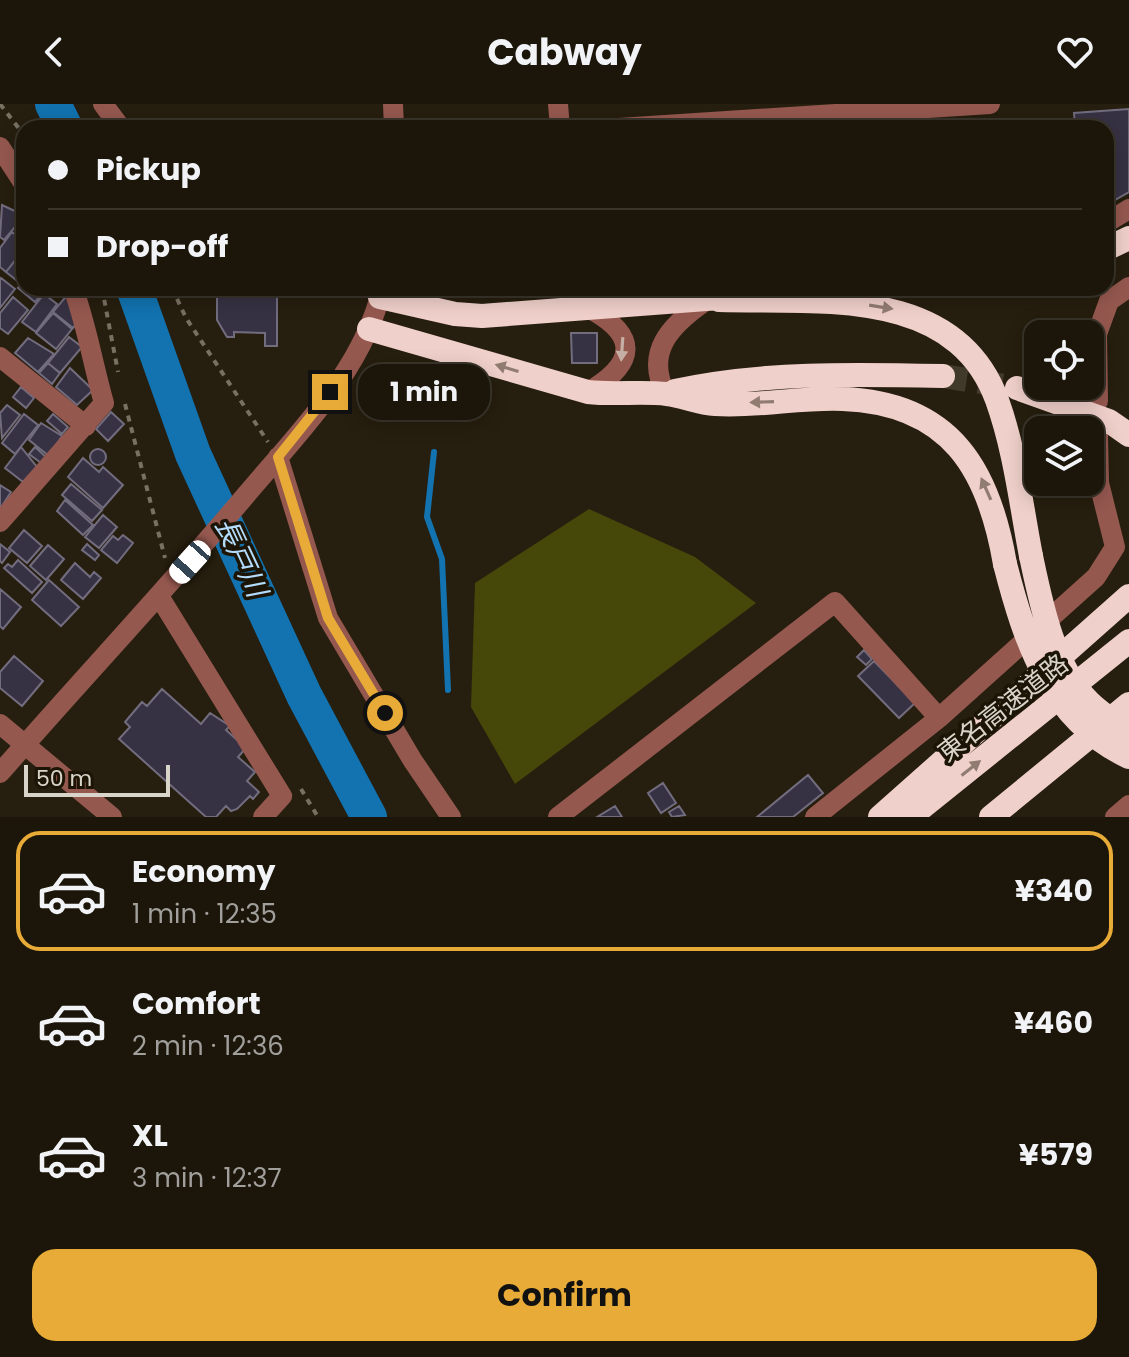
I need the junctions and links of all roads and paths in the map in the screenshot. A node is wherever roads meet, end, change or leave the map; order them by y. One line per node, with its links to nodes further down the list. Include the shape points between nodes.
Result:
1 (0, 104): 5 (path)
2 (990, 104): 3 (street)
3 (814, 116): 4 (street)
4 (749, 120)
5 (16, 125)
6 (0, 147): 7 (street)
7 (16, 172)
8 (1129, 287): 24 (street, via 1109,301 1097,334)
9 (76, 296): 26 (street, via 104,403)
10 (104, 296): 19 (path)
11 (176, 296): 28 (path)
12 (380, 296): 17 (street)
13 (394, 296): 16 (highway, via 455,314 482,316)
14 (738, 296): 15 (highway)
15 (712, 301): 16 (highway); 23 (street, via 680,319 662,343 656,368); 40 (highway, one-way to 40, bridge, via 894,309 923,320 969,356 996,397 1044,611 1071,678 1088,702)
16 (588, 308): 22 (street, one-way to 22, via 621,331 625,343 610,379)
17 (369, 329): 22 (highway, one-way to 17); 28 (street, via 314,415)
18 (0, 357): 26 (street)
19 (118, 373)
20 (943, 376): 23 (highway, via 715,382)
21 (1017, 388): 27 (highway, via 1109,421)
22 (588, 392): 23 (highway)
23 (666, 394): 42 (highway, one-way to 23, bridge, via 1077,723 1053,693 1019,619 997,519 976,469 922,419 872,401 715,404)
24 (1098, 401)
25 (124, 402): 32 (path)
26 (86, 426): 30 (street)
27 (1129, 435)
28 (278, 457): 32 (street); 48 (street, via 328,618)
29 (1102, 496): 31 (street, via 1115,547)
30 (0, 522)
31 (1096, 577): 34 (street); 37 (street)
32 (173, 580): 33 (street)
33 (159, 596): 41 (street); 47 (street, via 282,796)
34 (1121, 596): 51 (highway)
35 (1129, 641): 52 (highway, 東名高速道路, one-way to 35)
36 (1129, 704): 44 (highway)
37 (939, 718): 49 (street, via 835,602); 50 (street)
38 (0, 724): 41 (street)
39 (1129, 724): 44 (highway)
40 (1129, 733)
41 (25, 745): 43 (street); 46 (street)
42 (1129, 757)
43 (0, 773)
44 (1034, 783): 53 (highway)
45 (1129, 805): 54 (street)
46 (112, 817)
47 (263, 817)
48 (451, 817)
49 (558, 817)
50 (815, 817)
51 (880, 817)
52 (910, 817)
53 (991, 817)
54 (1115, 817)

